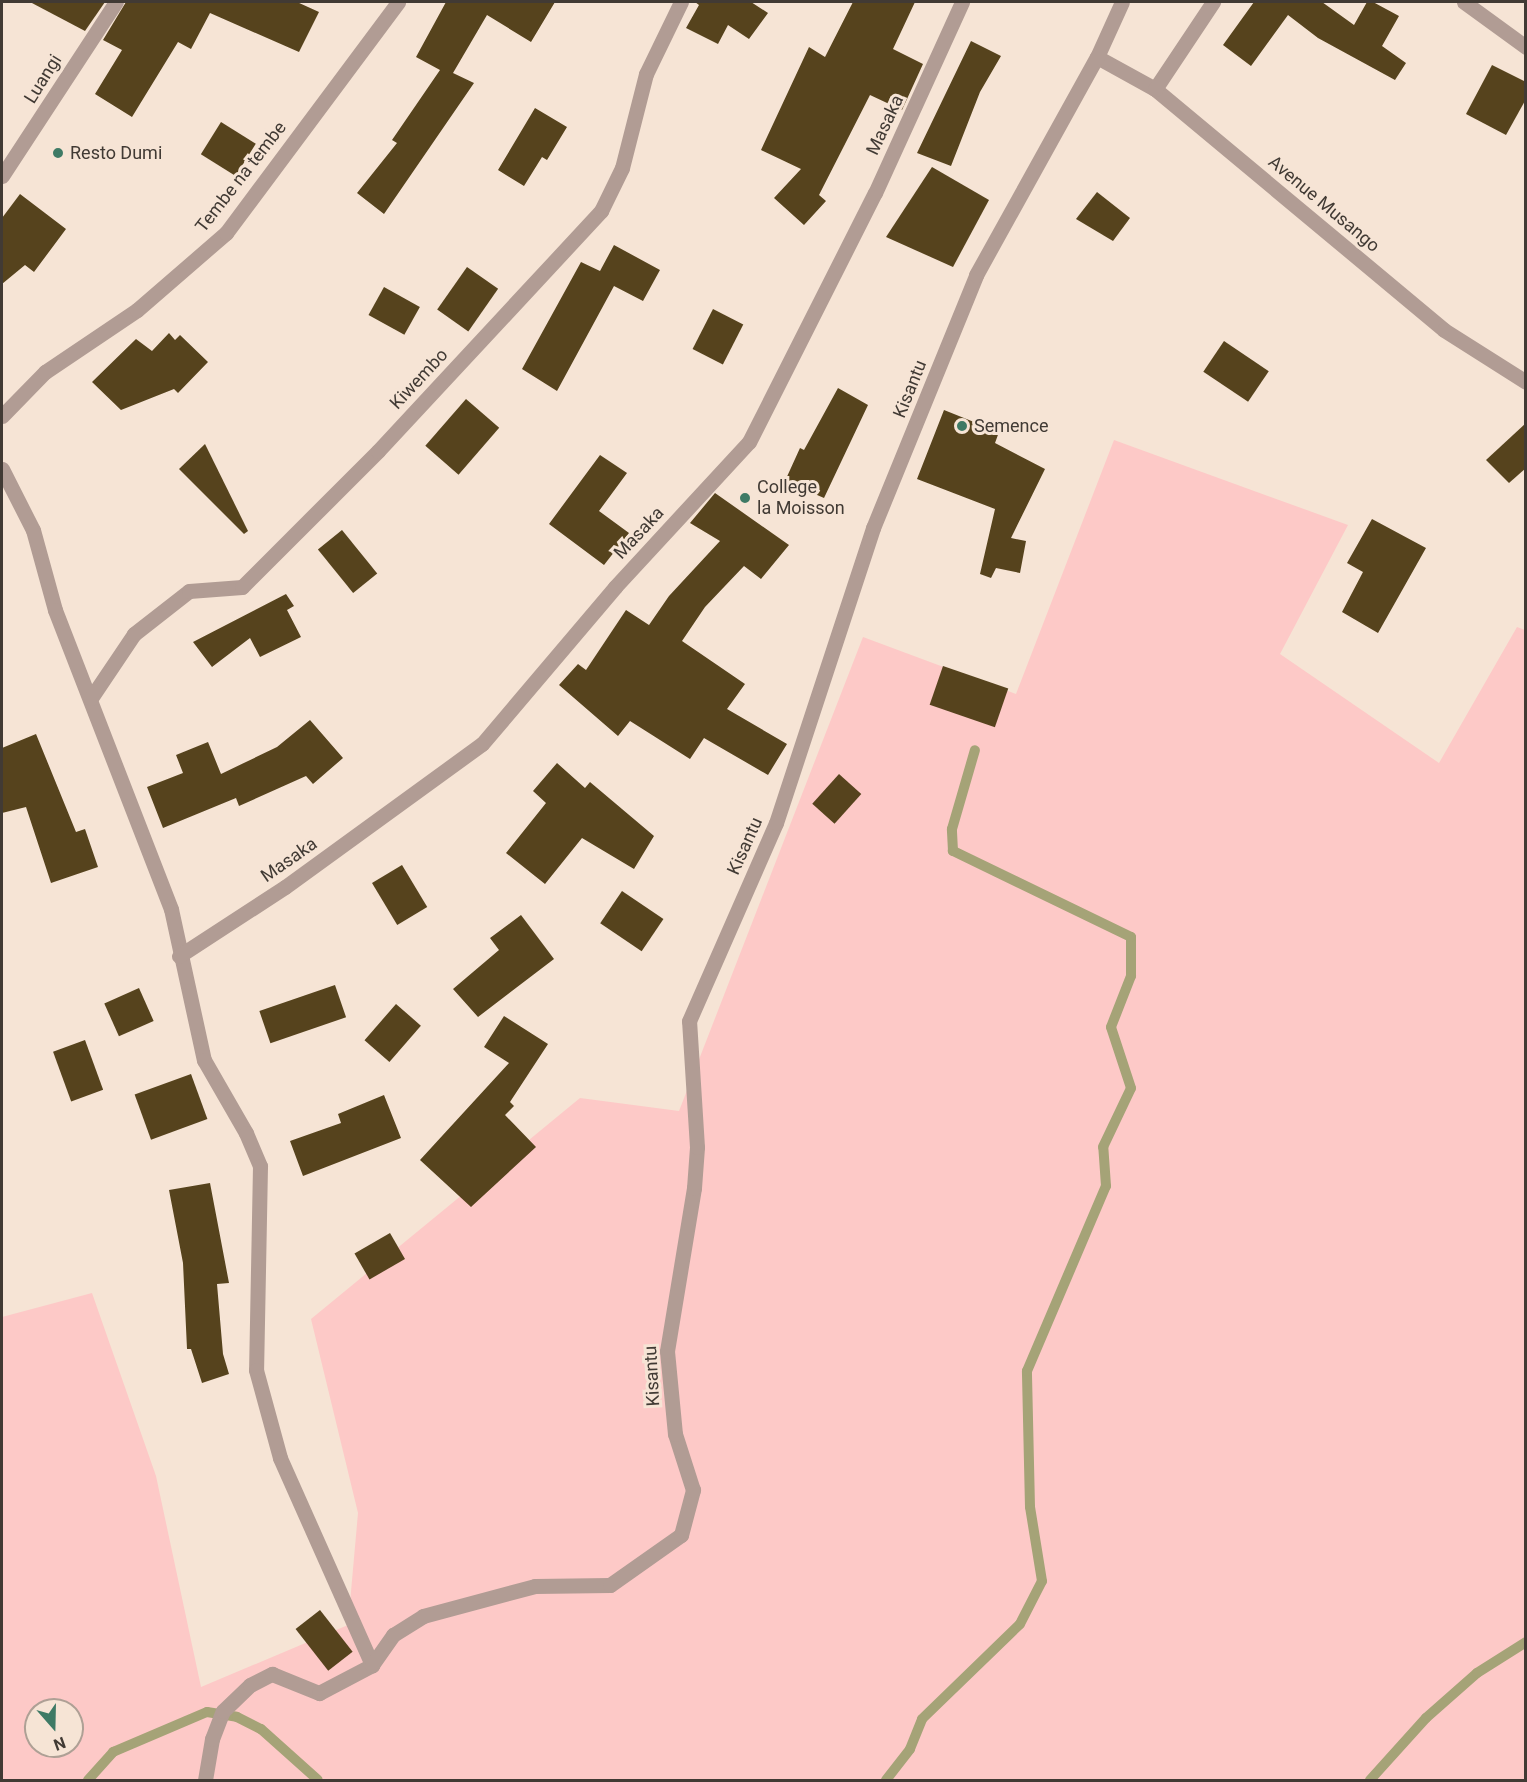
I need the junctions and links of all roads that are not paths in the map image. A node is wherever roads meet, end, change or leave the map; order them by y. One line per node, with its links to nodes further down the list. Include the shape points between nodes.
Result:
1 (116, 2): 11 (street, Luangi)
2 (398, 2): 13 (street, Tembe na tembe, via 226,233 137,310 45,372)
3 (681, 2): 15 (street, Kiwembo, via 646,74 622,168 601,212 386,443 242,587 189,591 134,634)
4 (962, 2): 16 (street, Masaka, via 880,182 749,442 615,587 482,744 285,887)
5 (1122, 2): 9 (street, Kisantu)
6 (1213, 2): 10 (street)
7 (1464, 2): 8 (street)
8 (1526, 47)
9 (1097, 57): 10 (street, Avenue Musango); 17 (street, Kisantu, via 976,275 873,528 776,823 688,1021 697,1147 667,1351 675,1434 693,1490 681,1535 610,1585 535,1586 423,1616 393,1635)
10 (1155, 89): 12 (street, Avenue Musango, via 1444,330)
11 (2, 176)
12 (1526, 382)
13 (2, 416)
14 (2, 469): 15 (street, via 33,530 55,610)
15 (91, 698): 16 (street, via 171,909)
16 (179, 956): 17 (street, via 204,1060 246,1132 260,1166 256,1370 280,1458)
17 (372, 1665): 18 (street, via 319,1693 272,1674 250,1685 222,1711 212,1739)
18 (205, 1780)

